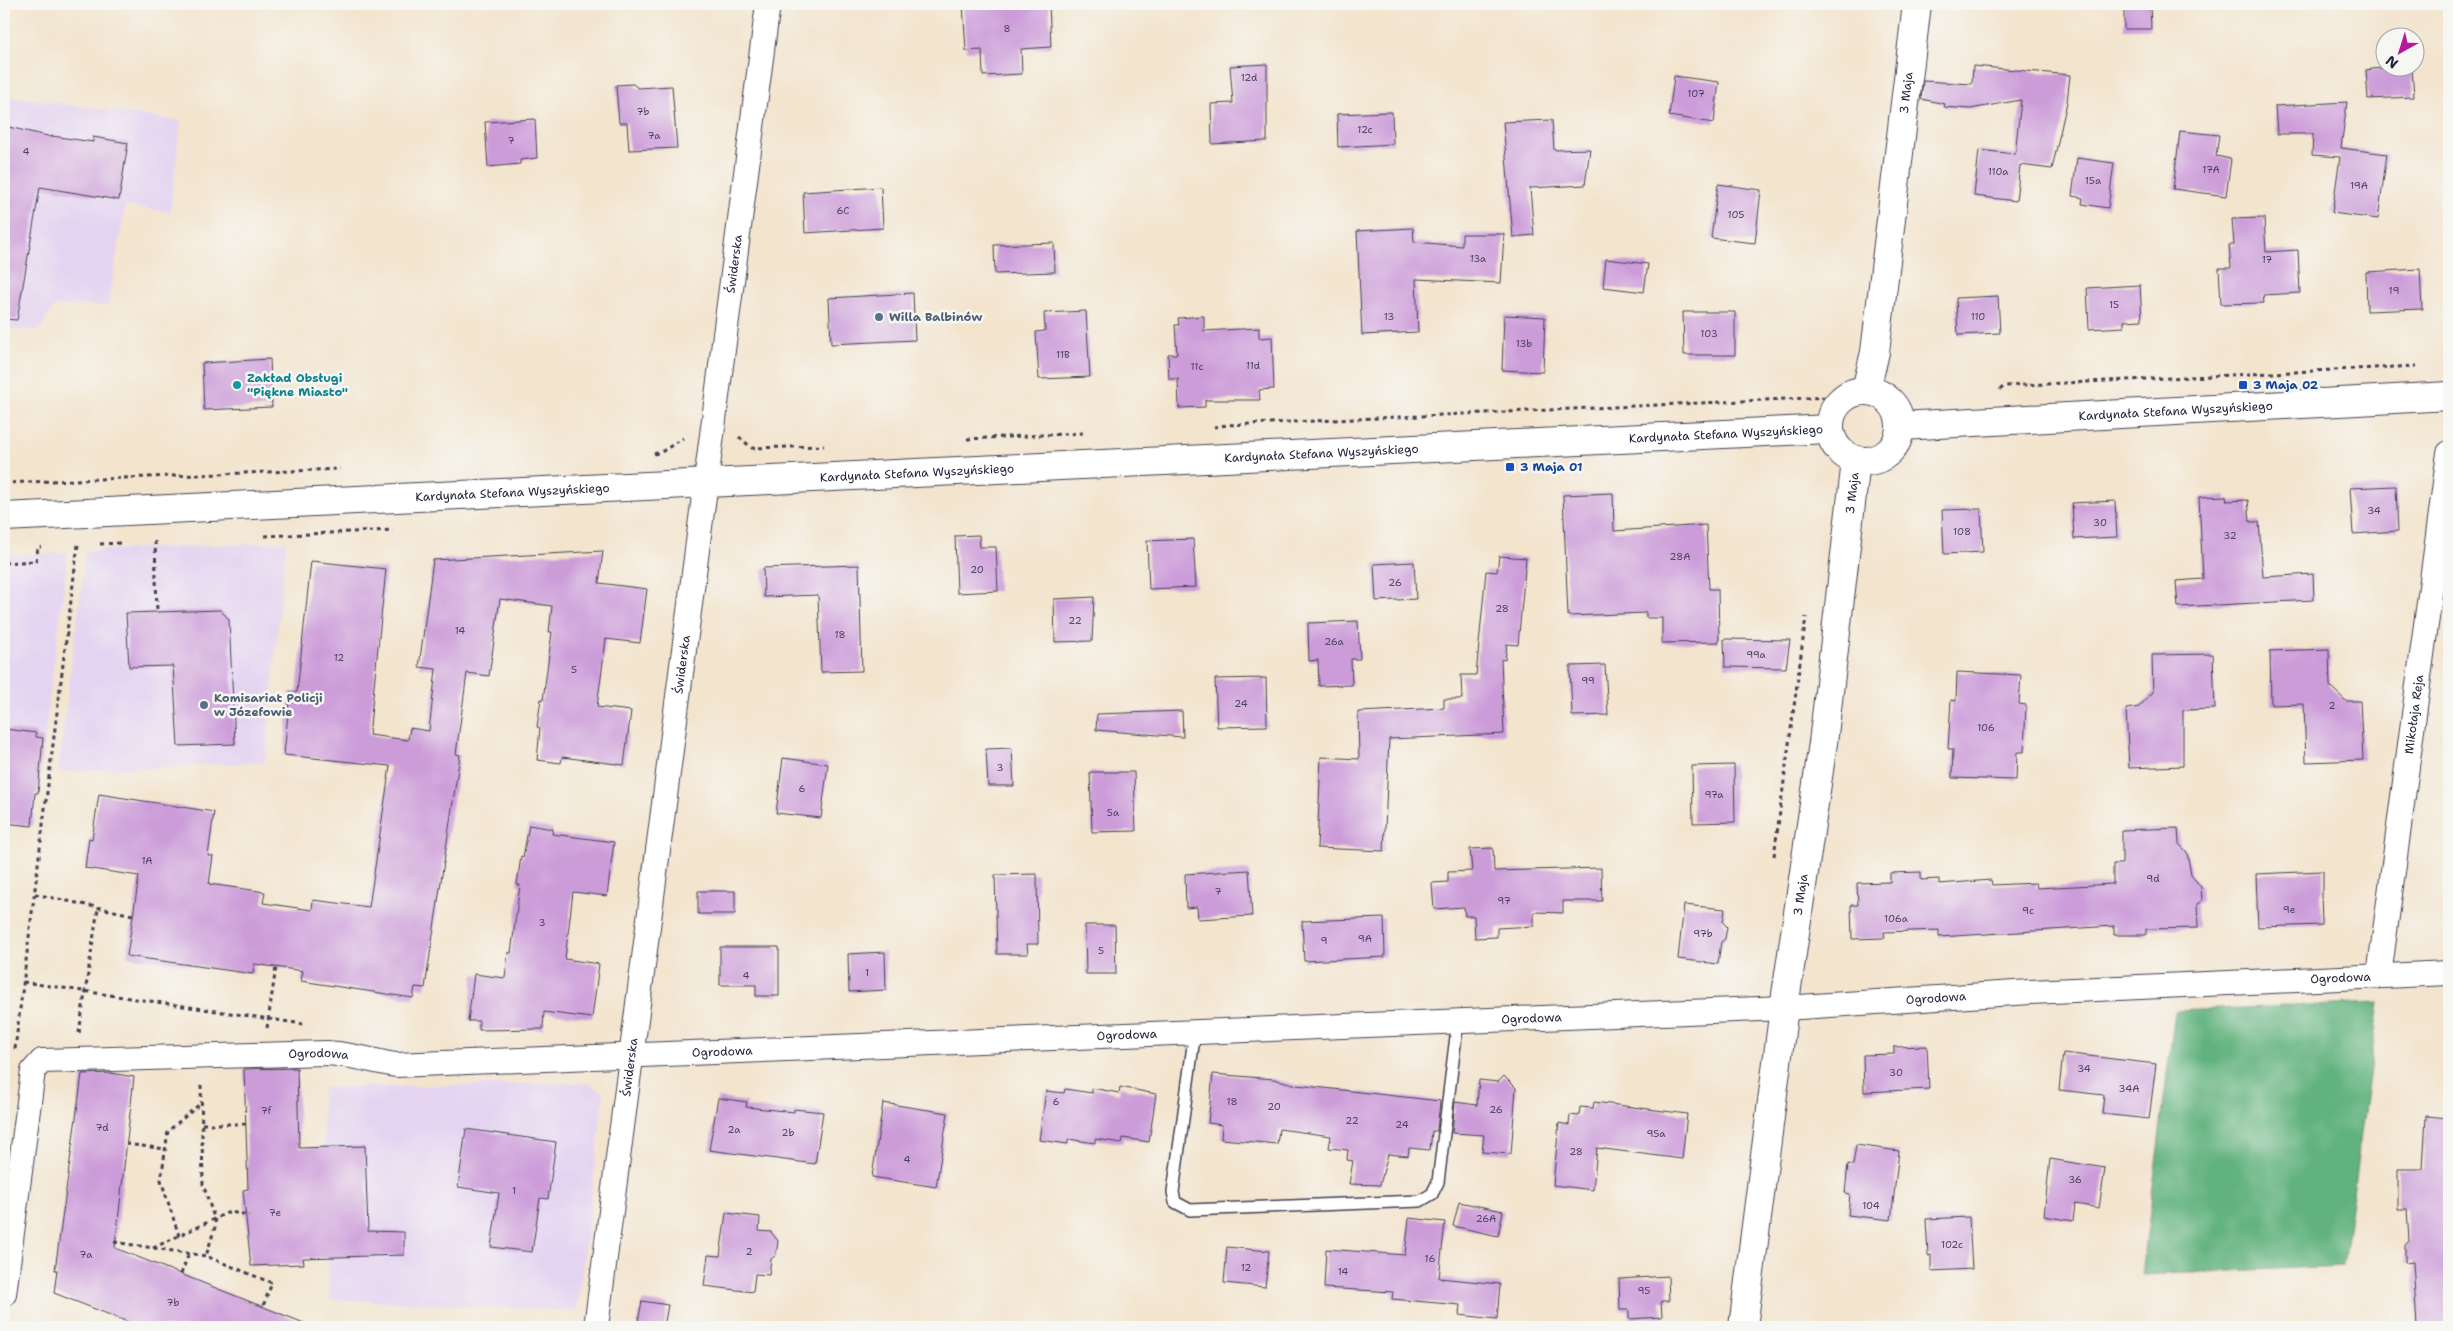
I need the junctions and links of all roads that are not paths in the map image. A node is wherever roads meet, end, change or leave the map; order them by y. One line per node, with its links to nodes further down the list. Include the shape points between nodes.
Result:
1 (768, 4): 9 (street, Świderska)
2 (1917, 4): 3 (street, 3 Maja, via 1875,352)
3 (1866, 390): 5 (street, via 1877,392 1891,401); 6 (street, via 1845,396 1837,404)
4 (2449, 396): 5 (street, Kardynała Stefana Wyszyńskiego)
5 (1901, 426): 8 (street, via 1894,447 1886,455 1876,460)
6 (1829, 430): 8 (street, via 1836,446); 9 (street, Kardynała Stefana Wyszyńskiego)
7 (2449, 453): 12 (street, Mikołaja Reja)
8 (1856, 461): 13 (street, 3 Maja, via 1822,743)
9 (706, 483): 10 (street, Kardynała Stefana Wyszyńskiego); 16 (street, Świderska)
10 (4, 517)
11 (2449, 972): 12 (street, Ogrodowa)
12 (2379, 976): 13 (street, Ogrodowa, via 2030,992)
13 (1784, 1008): 14 (street, Ogrodowa); 19 (street, 3 Maja)
14 (1458, 1020): 15 (street, Ogrodowa); 15 (lane, via 1438,1182 1432,1194 1420,1201 1190,1210 1175,1202 1173,1192)
15 (1195, 1031): 16 (street, Ogrodowa)
16 (632, 1054): 17 (street, Ogrodowa, via 396,1065 348,1054 326,1053 42,1061 33,1071); 18 (street, Świderska)
17 (4, 1294)
18 (596, 1327)
19 (1743, 1327)

